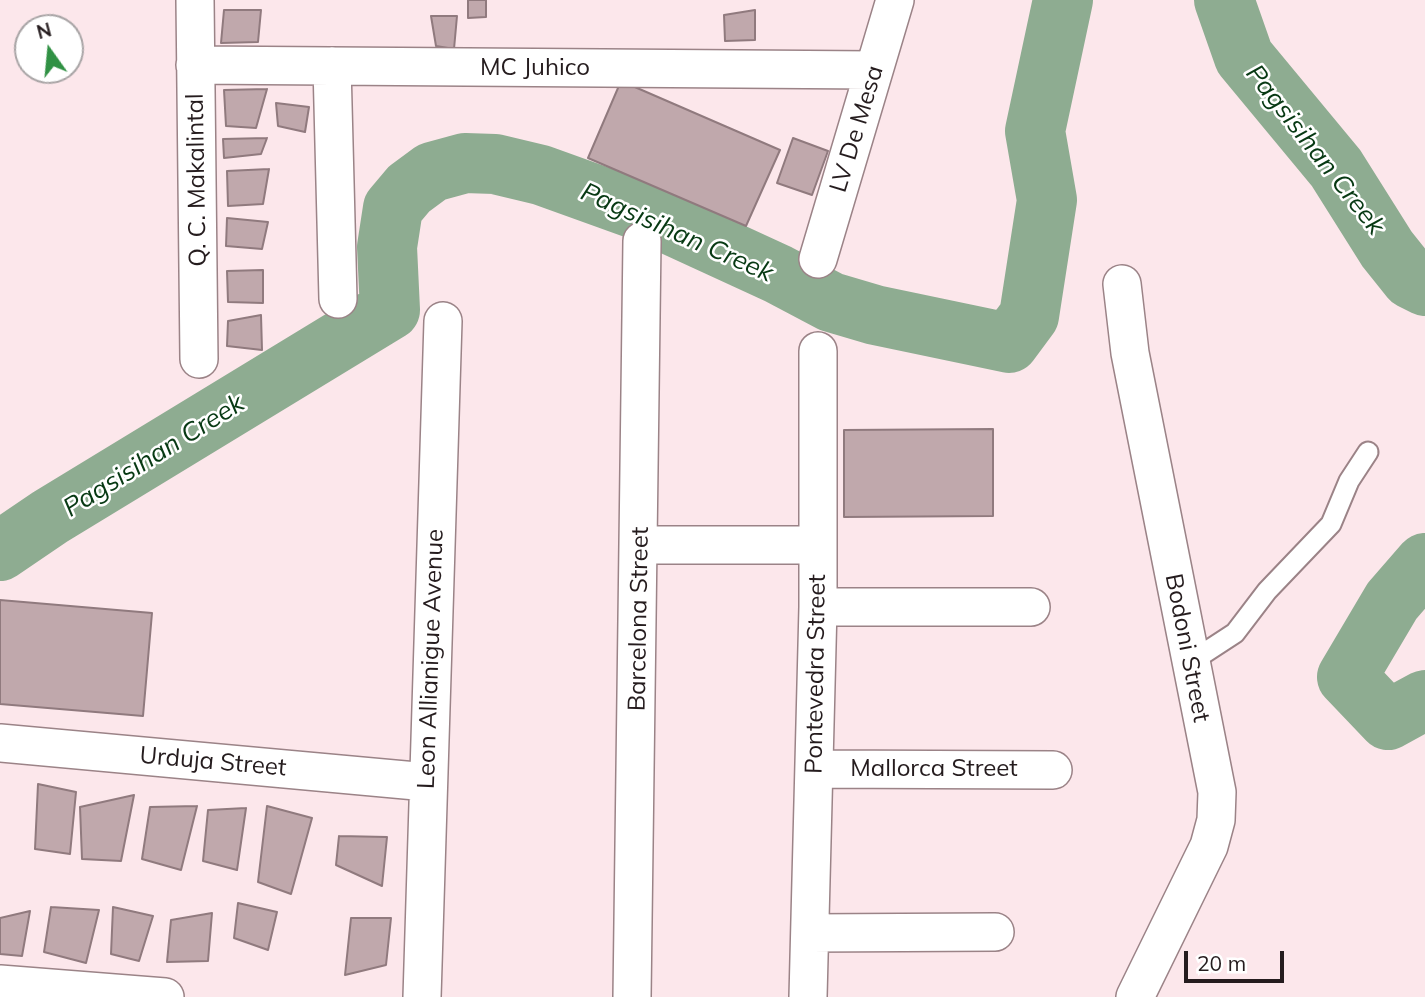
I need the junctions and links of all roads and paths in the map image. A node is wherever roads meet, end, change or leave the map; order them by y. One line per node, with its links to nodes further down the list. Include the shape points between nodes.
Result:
1 (195, 0): 3 (street, Q. C. Makalintal)
2 (895, 0): 5 (street, LV De Mesa)
3 (195, 65): 4 (street, MC Juhico); 12 (street, Q. C. Makalintal)
4 (332, 66): 5 (street, MC Juhico); 9 (street)
5 (874, 69): 7 (street, LV De Mesa)
6 (642, 241): 14 (street, Barcelona Street)
7 (818, 259)
8 (1122, 284): 18 (street, Bodoni Street, via 1130,353)
9 (338, 299)
10 (443, 321): 22 (street, Leon Allianigue Avenue)
11 (818, 351): 15 (street, Pontevedra Street)
12 (199, 359)
13 (1368, 452): 18 (lane, via 1349,481 1331,524 1267,591 1235,633)
14 (640, 545): 15 (street); 28 (street, Barcelona Street)
15 (817, 545): 16 (street, Pontevedra Street)
16 (818, 607): 17 (street); 20 (street, Pontevedra Street)
17 (1031, 607)
18 (1189, 663): 30 (street, Bodoni Street, via 1217,792 1216,820 1209,846)
19 (0, 743): 22 (street, Urduja Street)
20 (814, 769): 21 (street, Mallorca Street); 24 (street, Pontevedra Street)
21 (1053, 770)
22 (427, 782): 27 (street, Leon Allianigue Avenue)
23 (995, 932): 24 (street)
24 (810, 933): 29 (street, Pontevedra Street)
25 (0, 984): 26 (street)
26 (165, 997)
27 (422, 997)
28 (632, 997)
29 (808, 997)
30 (1135, 997)

